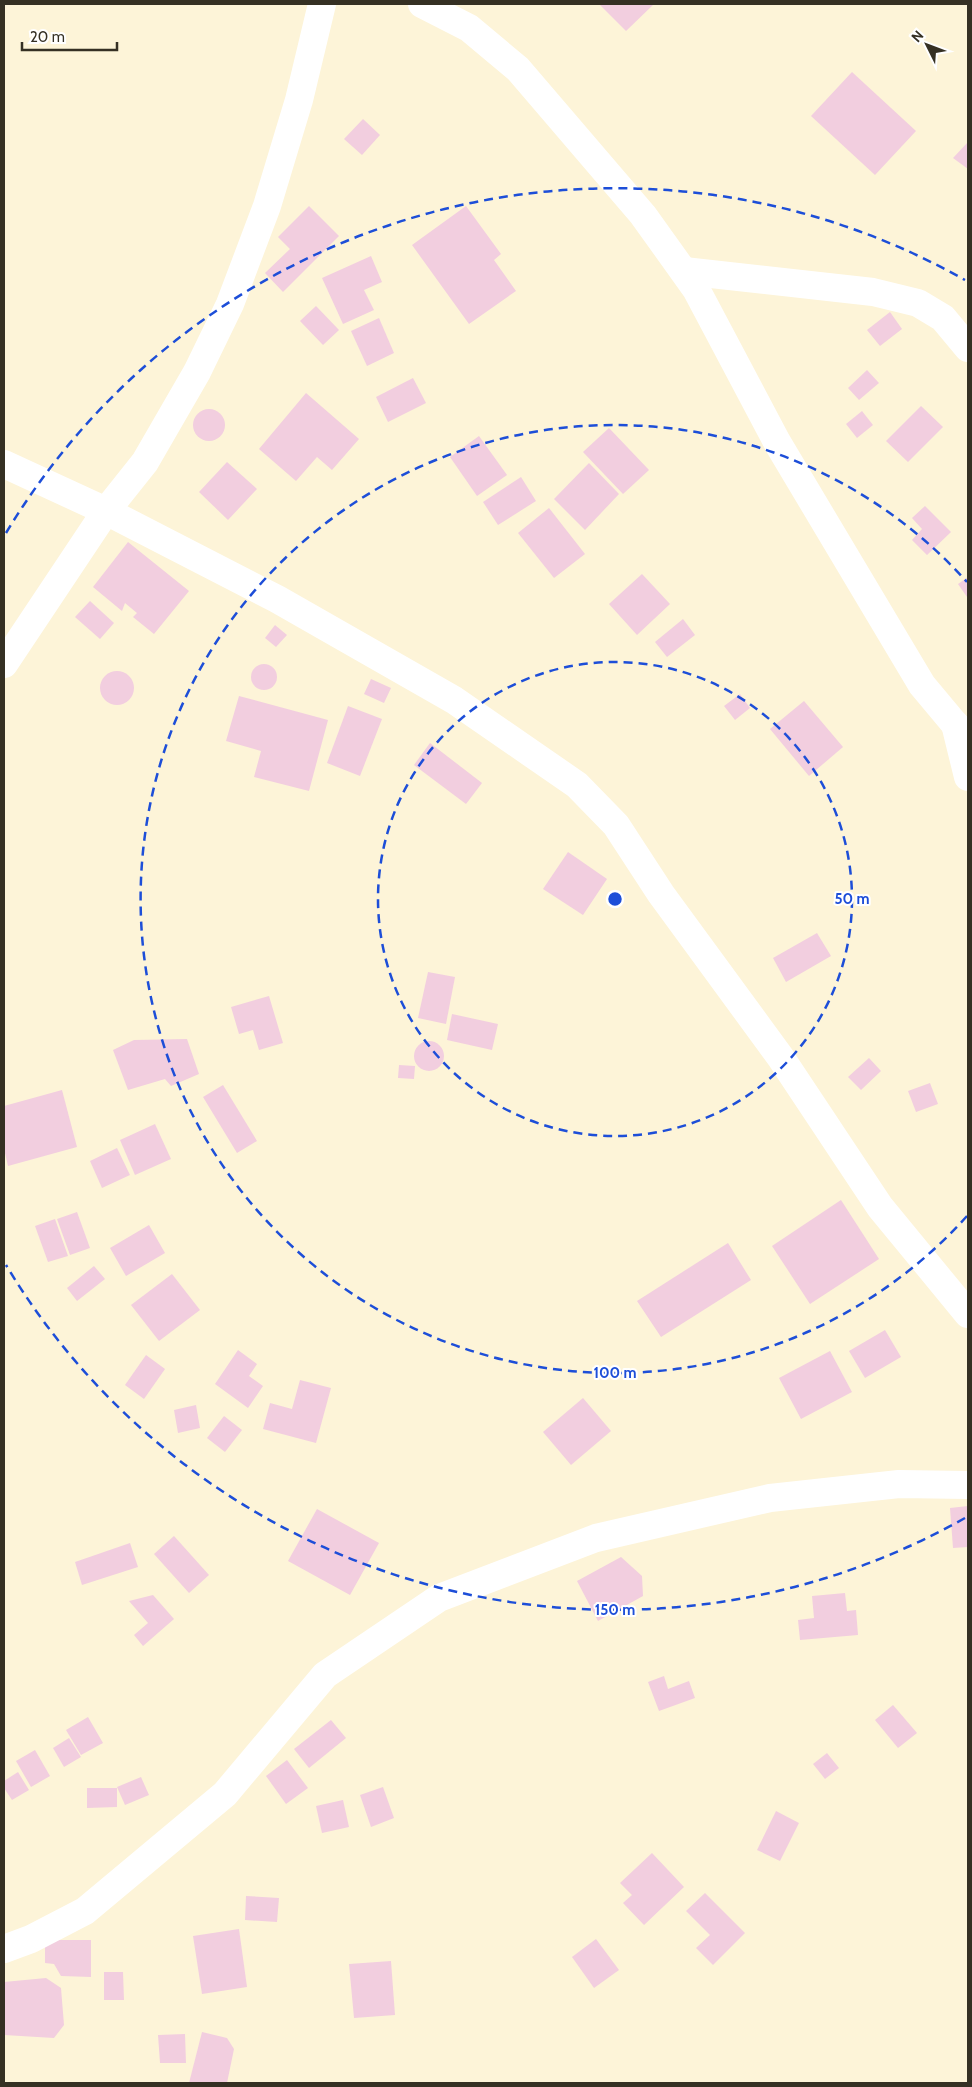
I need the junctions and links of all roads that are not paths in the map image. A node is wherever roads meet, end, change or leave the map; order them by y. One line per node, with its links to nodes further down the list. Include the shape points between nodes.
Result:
1 (322, 4): 6 (street, via 299,100 267,206 230,304 197,372 144,462)
2 (422, 4): 3 (street, via 469,28 518,69 643,215)
3 (684, 271): 4 (street, via 873,292 918,303 943,318); 8 (street, via 777,442 922,684)
4 (968, 348)
5 (4, 464): 6 (street)
6 (106, 511): 7 (street); 10 (street, via 277,599 454,700 577,784 616,825 661,894 781,1058 880,1207)
7 (4, 664)
8 (962, 732): 9 (street)
9 (968, 777)
10 (968, 1314)
11 (968, 1485): 12 (street, via 899,1484 770,1498 596,1538 439,1598 325,1675 224,1794 85,1911)
12 (4, 1949)

